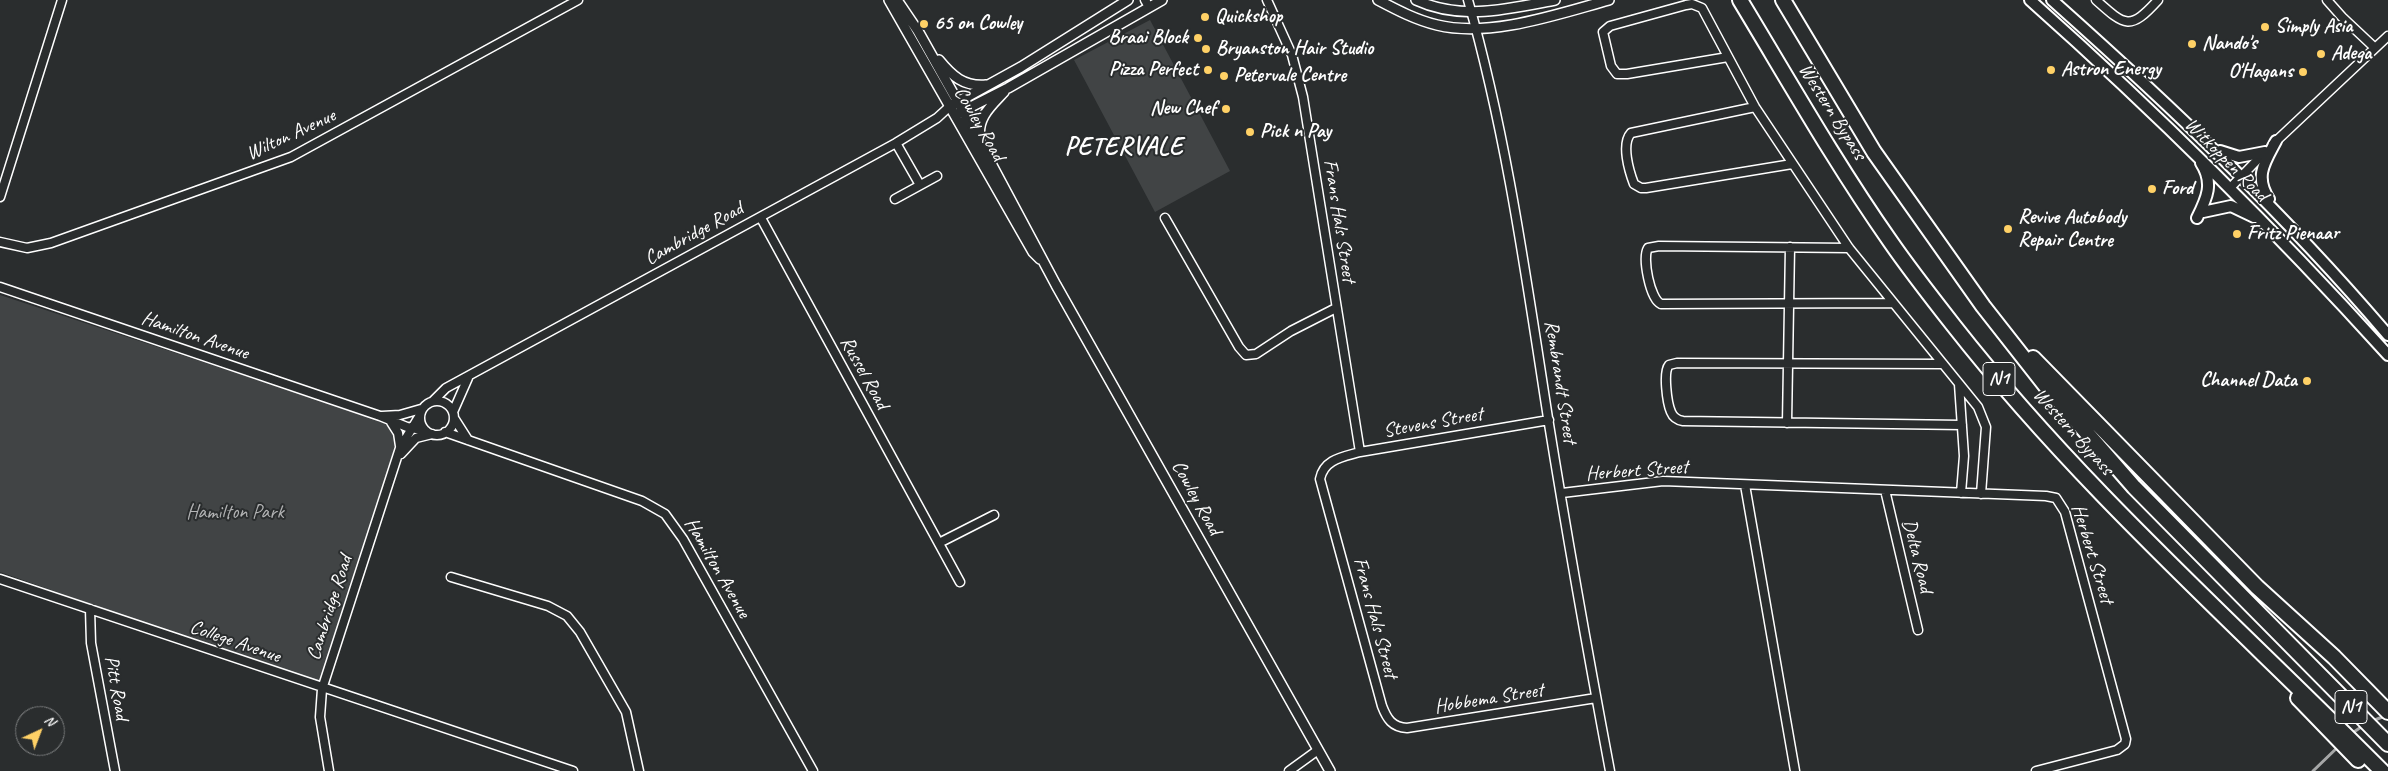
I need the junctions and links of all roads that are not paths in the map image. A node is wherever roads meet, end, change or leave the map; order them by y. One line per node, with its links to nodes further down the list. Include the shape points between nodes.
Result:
1 (62, 0): 44 (street)
2 (578, 0): 50 (street, Wilton Avenue, via 291,157 51,243 27,248)
3 (889, 0): 31 (street, Cowley Road)
4 (897, 0): 23 (street, Cowley Road)
5 (1128, 0): 27 (street, Cambridge Road)
6 (1162, 0): 20 (street, Cambridge Road)
7 (1267, 0): 57 (street, Frans Hals Street, via 1292,55 1304,97)
8 (1378, 0): 22 (street, via 1422,21)
9 (1416, 0): 21 (street, via 1448,11)
10 (1468, 0): 21 (street, Rembrandt Street)
11 (1555, 0): 21 (street)
12 (1609, 0): 22 (street, via 1510,25)
13 (1740, 0): 96 (highway, Western Bypass / N1, via 1890,241 1956,327 2022,406 2123,517 2260,651)
14 (1783, 0): 58 (highway, Western Bypass / N1, via 1874,152)
15 (2030, 0): 34 (main road, Witkoppen Road)
16 (2052, 0): 33 (main road, Witkoppen Road)
17 (2096, 0): 18 (street, via 2123,22 2140,19)
18 (2158, 0)
19 (2328, 0): 25 (street, via 2342,18)
20 (1147, 4): 28 (street, Cambridge Road)
21 (1472, 13): 22 (street, Rembrandt Street)
22 (1476, 29): 69 (street, Rembrandt Street, via 1514,198)
23 (918, 31): 27 (street, via 959,80 974,85); 29 (street, Cowley Road)
24 (2388, 36): 25 (street)
25 (2376, 48): 35 (street)
26 (1728, 57): 26 (street, via 1706,13 1692,4 1610,26 1603,32 1610,66 1622,74); 30 (street)
27 (990, 85): 29 (street, Cambridge Road)
28 (1008, 88): 32 (street, Cambridge Road); 37 (street, via 980,123)
29 (958, 102): 31 (street, Cambridge Road); 32 (street, Cowley Road)
30 (1755, 107): 39 (street); 39 (street, via 1631,133 1626,147 1634,184 1646,188)
31 (951, 111): 32 (street, Cambridge Road); 36 (street, Cambridge Road); 53 (street, Cowley Road, via 1033,252)
32 (963, 111): 37 (street, Cowley Road)
33 (2203, 138): 38 (main road, via 2232,156); 41 (main road, Witkoppen Road)
34 (2181, 139): 43 (main road, Witkoppen Road); 49 (main road, via 2203,166 2209,181 2200,215 2226,206 2237,208)
35 (2276, 141): 38 (street); 46 (main road, via 2265,163 2261,181)
36 (896, 143): 42 (street); 47 (street, Cambridge Road)
37 (984, 152): 53 (street, Cowley Road)
38 (2265, 152): 41 (street)
39 (1792, 164): 52 (street)
40 (937, 176): 42 (street)
41 (2241, 176): 43 (street); 46 (main road, Witkoppen Road)
42 (920, 186): 45 (street)
43 (2230, 188): 49 (main road, Witkoppen Road)
44 (0, 197)
45 (895, 199)
46 (2280, 216): 59 (main road, Witkoppen Road)
47 (761, 218): 63 (street, Cambridge Road); 87 (street, Russel Road)
48 (1165, 218): 57 (street, via 1246,355 1256,354)
49 (2275, 232): 60 (main road, Witkoppen Road)
50 (0, 242)
51 (1790, 247): 52 (street); 56 (street); 56 (street, via 1659,246 1648,248 1646,256 1652,293 1656,302 1661,304)
52 (1849, 248): 55 (street)
53 (1044, 263): 99 (street, Cowley Road)
54 (0, 287): 68 (street, Hamilton Avenue)
55 (1892, 303): 56 (street); 61 (street)
56 (1789, 305): 62 (street)
57 (1336, 308): 78 (street, Frans Hals Street)
58 (1998, 325): 95 (highway, via 2258,587 2334,656); 98 (highway, Western Bypass / N1, via 2078,425 2134,487)
59 (2388, 335)
60 (2388, 355)
61 (1943, 364): 62 (street); 64 (street)
62 (1788, 365): 71 (street); 71 (street, via 1677,363 1669,365 1665,373 1670,411 1678,420)
63 (468, 378): 65 (street, Cambridge Road, via 446,388); 67 (street)
64 (1959, 384): 72 (street); 85 (street, via 1978,407 1986,427)
65 (432, 401): 66 (street); 67 (street, via 447,404)
66 (420, 412): 68 (street, Hamilton Avenue); 73 (street, Cambridge Road); 75 (street, via 420,422)
67 (453, 415): 74 (street, via 452,426); 76 (street)
68 (380, 416): 70 (street, Hamilton Avenue)
69 (1549, 420): 78 (street, Stevens Street); 83 (street, Rembrandt Street)
70 (390, 421): 73 (street, Hamilton Avenue); 77 (street, via 399,436)
71 (1787, 423): 72 (street)
72 (1962, 425): 84 (street)
73 (411, 429): 75 (street, Hamilton Avenue); 77 (street, Cambridge Road)
74 (446, 432): 75 (street); 76 (street, Hamilton Avenue)
75 (429, 433): 79 (street, Cambridge Road, via 416,438)
76 (468, 440): 104 (street, Hamilton Avenue, via 642,501 665,514 683,539)
77 (400, 448): 79 (street, Cambridge Road)
78 (1360, 452): 80 (street, Stevens Street, via 1337,458)
79 (397, 458): 93 (street, Cambridge Road)
80 (1325, 466): 97 (street, Frans Hals Street, via 1320,479)
81 (1745, 485): 82 (street, Herbert Street); 83 (street, Herbert Street, via 1663,481); 108 (street)
82 (1885, 490): 84 (street, Herbert Street); 92 (street, Delta Road)
83 (1562, 493): 94 (street, Rembrandt Street)
84 (1961, 493): 85 (street, Herbert Street)
85 (1981, 494): 109 (street, Herbert Street, via 2052,497 2063,507 2125,733 2125,744 2121,748)
86 (994, 515): 87 (street)
87 (939, 543): 90 (street, Russel Road)
88 (451, 577): 103 (street, via 548,606 567,616 580,632 626,712)
89 (0, 579): 91 (street, College Avenue)
90 (960, 582)
91 (90, 610): 93 (street, College Avenue); 100 (street, Pitt Road, via 91,643)
92 (1918, 630)
93 (322, 689): 101 (street, Cambridge Road, via 320,718); 102 (street, College Avenue)
94 (1596, 698): 97 (street, Hobbema Street, via 1406,728); 107 (street, Rembrandt Street)
95 (2388, 712)
96 (2317, 713): 110 (highway); 111 (highway, Western Bypass / N1)
97 (1388, 720)
98 (2388, 744)
99 (1318, 750): 105 (street); 106 (street, Cowley Road)
100 (115, 771)
101 (329, 771)
102 (573, 771)
103 (639, 771)
104 (813, 771)
105 (1289, 771)
106 (1330, 771)
107 (1610, 771)
108 (1795, 771)
109 (2036, 771)
110 (2369, 771)
111 (2382, 771)

